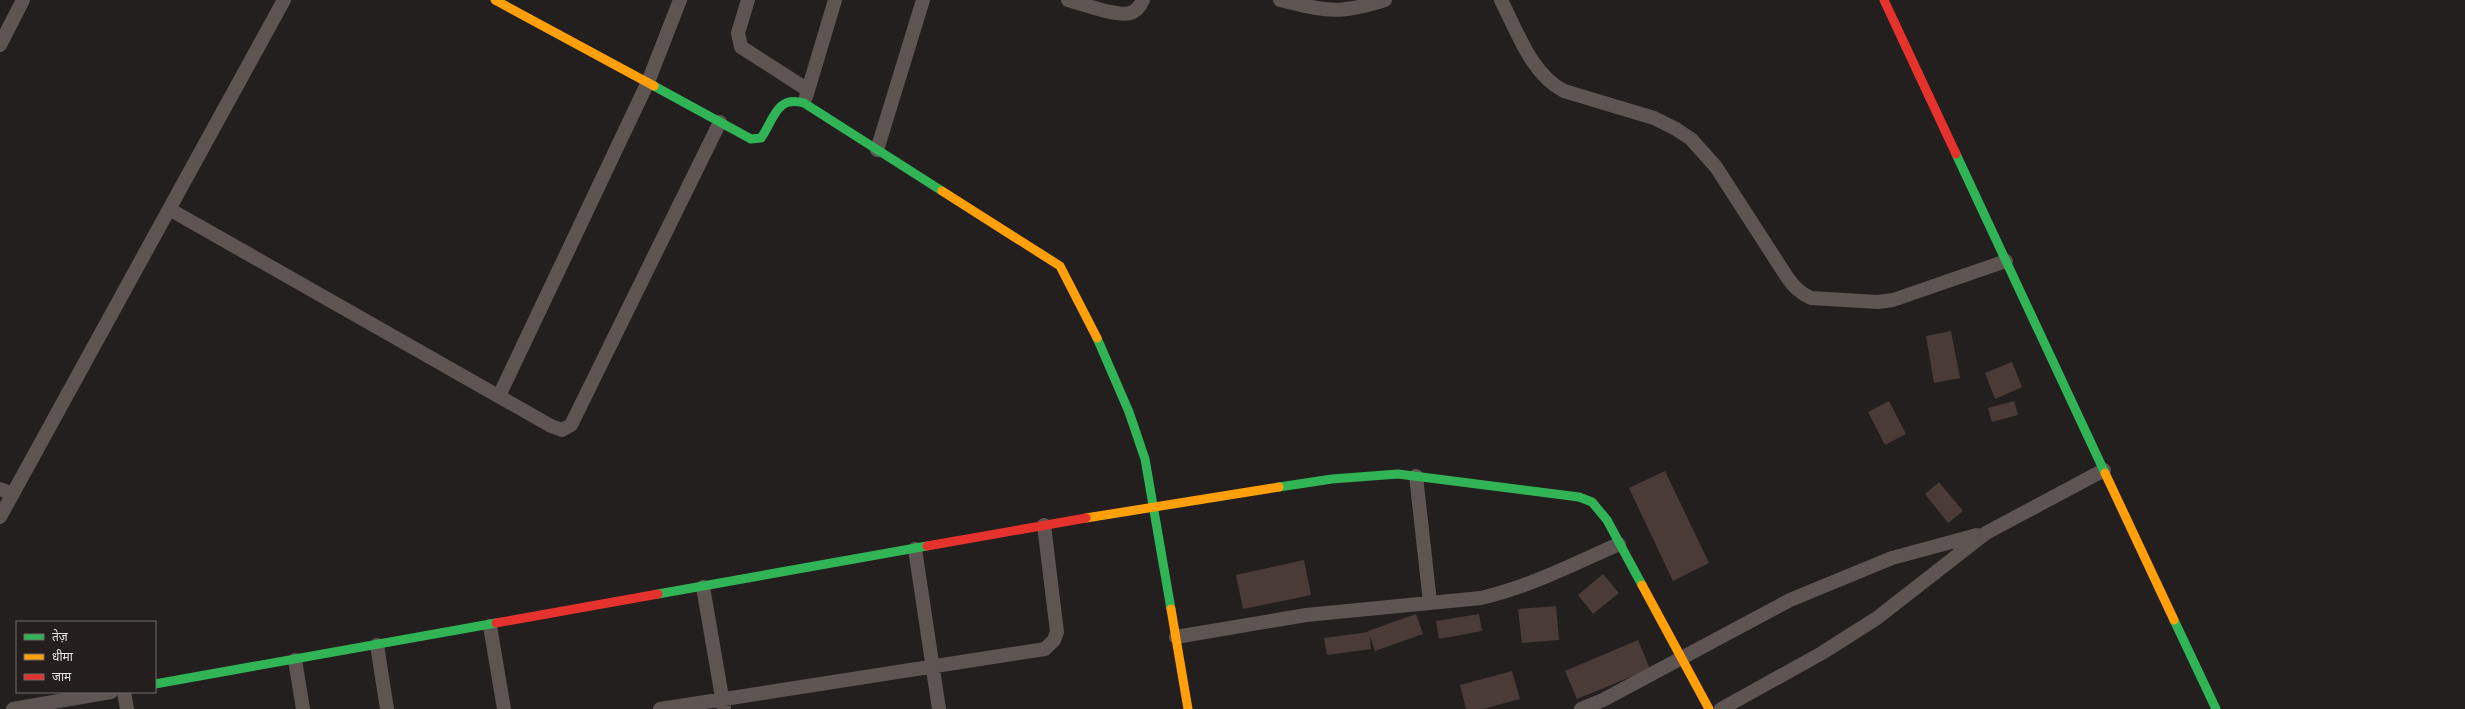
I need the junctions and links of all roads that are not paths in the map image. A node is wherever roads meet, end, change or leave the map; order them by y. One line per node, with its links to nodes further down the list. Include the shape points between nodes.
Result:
1 (23, 0): 14 (street)
2 (284, 0): 19 (street)
3 (495, 0): 15 (main road)
4 (680, 0): 15 (street)
5 (748, 0): 16 (street, via 738,33 741,47)
6 (835, 0): 16 (street)
7 (923, 0): 18 (street)
8 (1068, 0): 9 (street, via 1121,14 1139,8)
9 (1143, 0)
10 (1280, 0): 11 (street, via 1330,12 1352,10)
11 (1385, 0)
12 (1501, 0): 20 (street, via 1542,76 1551,84 1564,91 1654,118 1676,129 1704,152 1787,277 1803,294 1811,298 1863,302 1893,300)
13 (1884, 0): 20 (main road)
14 (0, 46)
15 (648, 82): 17 (main road); 21 (street)
16 (806, 96): 17 (main road, via 782,104 759,140 751,139); 18 (main road)
17 (720, 122): 21 (street, via 571,425 562,430 556,428)
18 (877, 150): 25 (main road, via 1054,262 1064,271 1118,386 1138,436)
19 (169, 209): 21 (street); 24 (street)
20 (2006, 261): 22 (main road)
21 (498, 396)
22 (2104, 470): 28 (street); 55 (main road)
23 (1416, 476): 25 (main road, via 1366,475); 29 (main road, via 1579,497 1592,502 1600,510); 32 (street)
24 (6, 491): 26 (street)
25 (1153, 506): 27 (main road); 34 (main road)
26 (0, 517)
27 (1044, 526): 30 (main road); 38 (street, via 1057,632 1050,646 1040,651)
28 (1986, 533): 36 (street, via 1920,549 1854,573 1790,600); 54 (street, via 1877,618 1822,653)
29 (1619, 544): 32 (street, via 1508,592 1481,598); 36 (main road)
30 (915, 549): 31 (main road); 38 (street)
31 (703, 588): 33 (main road); 42 (street)
32 (1430, 602): 34 (street, via 1306,615)
33 (490, 626): 35 (main road); 48 (street)
34 (1176, 637): 51 (main road)
35 (377, 645): 37 (main road); 47 (street)
36 (1681, 658): 52 (street); 53 (main road)
37 (295, 660): 39 (main road); 46 (street)
38 (933, 666): 42 (street); 50 (street)
39 (156, 684)
40 (106, 693): 43 (street)
41 (124, 693): 45 (street)
42 (723, 704): 49 (street)
43 (41, 707): 44 (street)
44 (13, 709)
45 (127, 709)
46 (303, 709)
47 (387, 709)
48 (504, 709)
49 (660, 709)
50 (939, 709)
51 (1188, 709)
52 (1581, 709)
53 (1708, 709)
54 (1721, 709)
55 (2216, 709)

